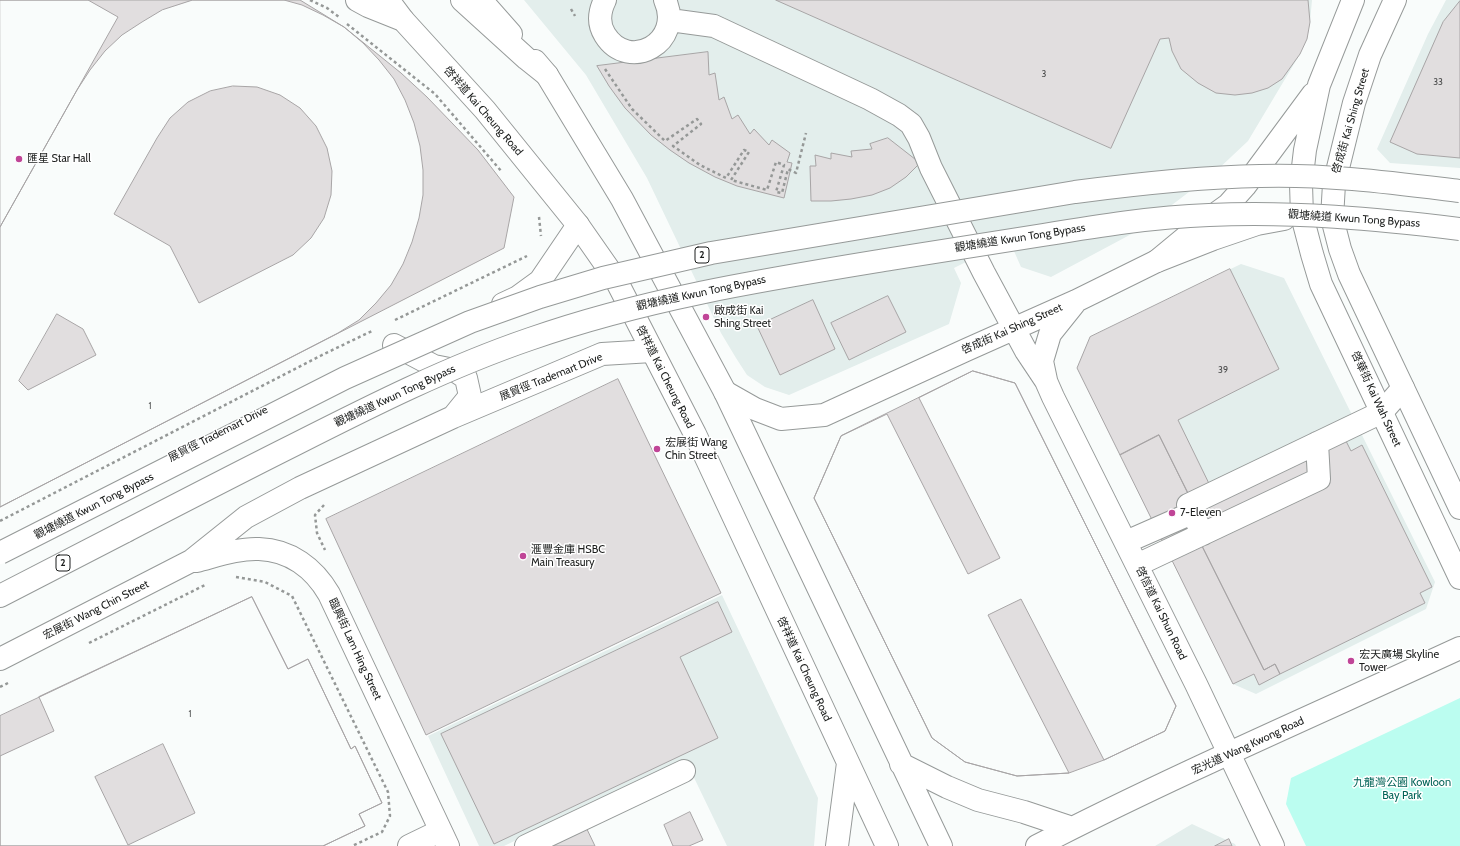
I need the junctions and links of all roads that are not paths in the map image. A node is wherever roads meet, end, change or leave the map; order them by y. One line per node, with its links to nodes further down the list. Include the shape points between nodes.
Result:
1 (357, 0): 9 (main road, 啓祥道 Kai Cheung Road)
2 (388, 0): 9 (main road)
3 (462, 0): 10 (main road)
4 (481, 0): 10 (main road)
5 (605, 0): 8 (main road, via 601,7 602,30 618,48 629,52 641,52 661,41 667,31)
6 (1353, 0): 11 (main road)
7 (1395, 0): 14 (main road, 啓成街 Kai Shing Street, via 1370,54 1354,103 1334,184)
8 (667, 10): 19 (main road, 啓信道 Kai Shun Road, via 714,26 870,99 899,114 911,124)
9 (403, 20): 15 (main road, 啓祥道 Kai Cheung Road, via 485,110)
10 (547, 76): 24 (main road, via 622,200)
11 (1319, 85): 13 (main road, via 1305,150 1301,184); 17 (main road, via 1245,186 1228,205)
12 (1460, 191): 34 (main road, 觀塘繞道 Kwun Tong Bypass / 2, bridge, via 1366,180 1261,176 1135,184 711,253 603,278 470,322 345,378)
13 (1302, 216): 14 (main road, 啓成街 Kai Shing Street); 17 (main road, 啓成街 Kai Shing Street, via 1257,224); 25 (main road, 啓華街 Kai Wah Street, via 1321,284)
14 (1332, 218): 23 (main road, via 1349,274)
15 (578, 225): 20 (main road, 展貿徑 Trademart Drive, via 540,281 518,296 496,307); 21 (main road, 啓祥道 Kai Cheung Road, via 615,278)
16 (1460, 229): 38 (main road, 觀塘繞道 Kwun Tong Bypass / 2, bridge, via 1322,215 1216,214 1151,219 779,277 625,309 530,338 433,377 321,431)
17 (1157, 261): 18 (main road, 啓成街 Kai Shing Street)
18 (1076, 301): 19 (main road, 啓成街 Kai Shing Street); 22 (main road, 啓信道 Kai Shun Road, via 1050,334 1042,361)
19 (1014, 328): 22 (main road, 啓信道 Kai Shun Road); 24 (main road, 啓成街 Kai Shing Street, via 824,416 782,419 755,409)
20 (394, 345): 27 (main road, 展貿徑 Trademart Drive, via 434,366 454,370 466,378 470,396); 33 (main road, 展貿徑 Trademart Drive)
21 (652, 351): 27 (main road, 展貿徑 Trademart Drive, via 602,354); 42 (main road, 啓祥道 Kai Cheung Road, via 695,434)
22 (1046, 381): 32 (main road, 啓信道 Kai Shun Road)
23 (1403, 388): 25 (main road); 26 (main road)
24 (725, 392): 43 (main road)
25 (1382, 412): 26 (main road); 28 (main road); 37 (main road, 啓華街 Kai Wah Street)
26 (1415, 413): 29 (main road)
27 (453, 417): 35 (main road, 展貿徑 Trademart Drive, via 300,488 246,517)
28 (1317, 443): 30 (main road, via 1188,505); 31 (main road, via 1319,479)
29 (1460, 508)
30 (1192, 513): 31 (main road); 32 (main road)
31 (1202, 534): 36 (main road)
32 (1126, 542): 36 (main road, 啓信道 Kai Shun Road)
33 (0, 547)
34 (0, 553)
35 (191, 561): 40 (main road, 宏展街 Wang Chin Street); 46 (main road, 臨興街 Lam Hing Street, via 243,550 274,550 288,555 312,570 328,594)
36 (1137, 565): 41 (main road, 啓信道 Kai Shun Road)
37 (1460, 578)
38 (0, 596)
39 (1460, 648): 41 (main road, 宏光道 Wang Kwong Road)
40 (0, 659)
41 (1229, 754): 45 (main road, 宏光道 Wang Kwong Road); 53 (main road, 啓信道 Kai Shun Road)
42 (848, 763): 49 (main road); 50 (main road, 啓祥道 Kai Cheung Road)
43 (901, 764): 45 (main road, via 978,800 1024,812); 51 (main road)
44 (684, 771): 48 (main road)
45 (1068, 837): 52 (main road, 宏光道 Wang Kwong Road)
46 (444, 838): 47 (main road)
47 (409, 846)
48 (526, 846)
49 (837, 846)
50 (887, 846)
51 (941, 846)
52 (1037, 846)
53 (1273, 846)

